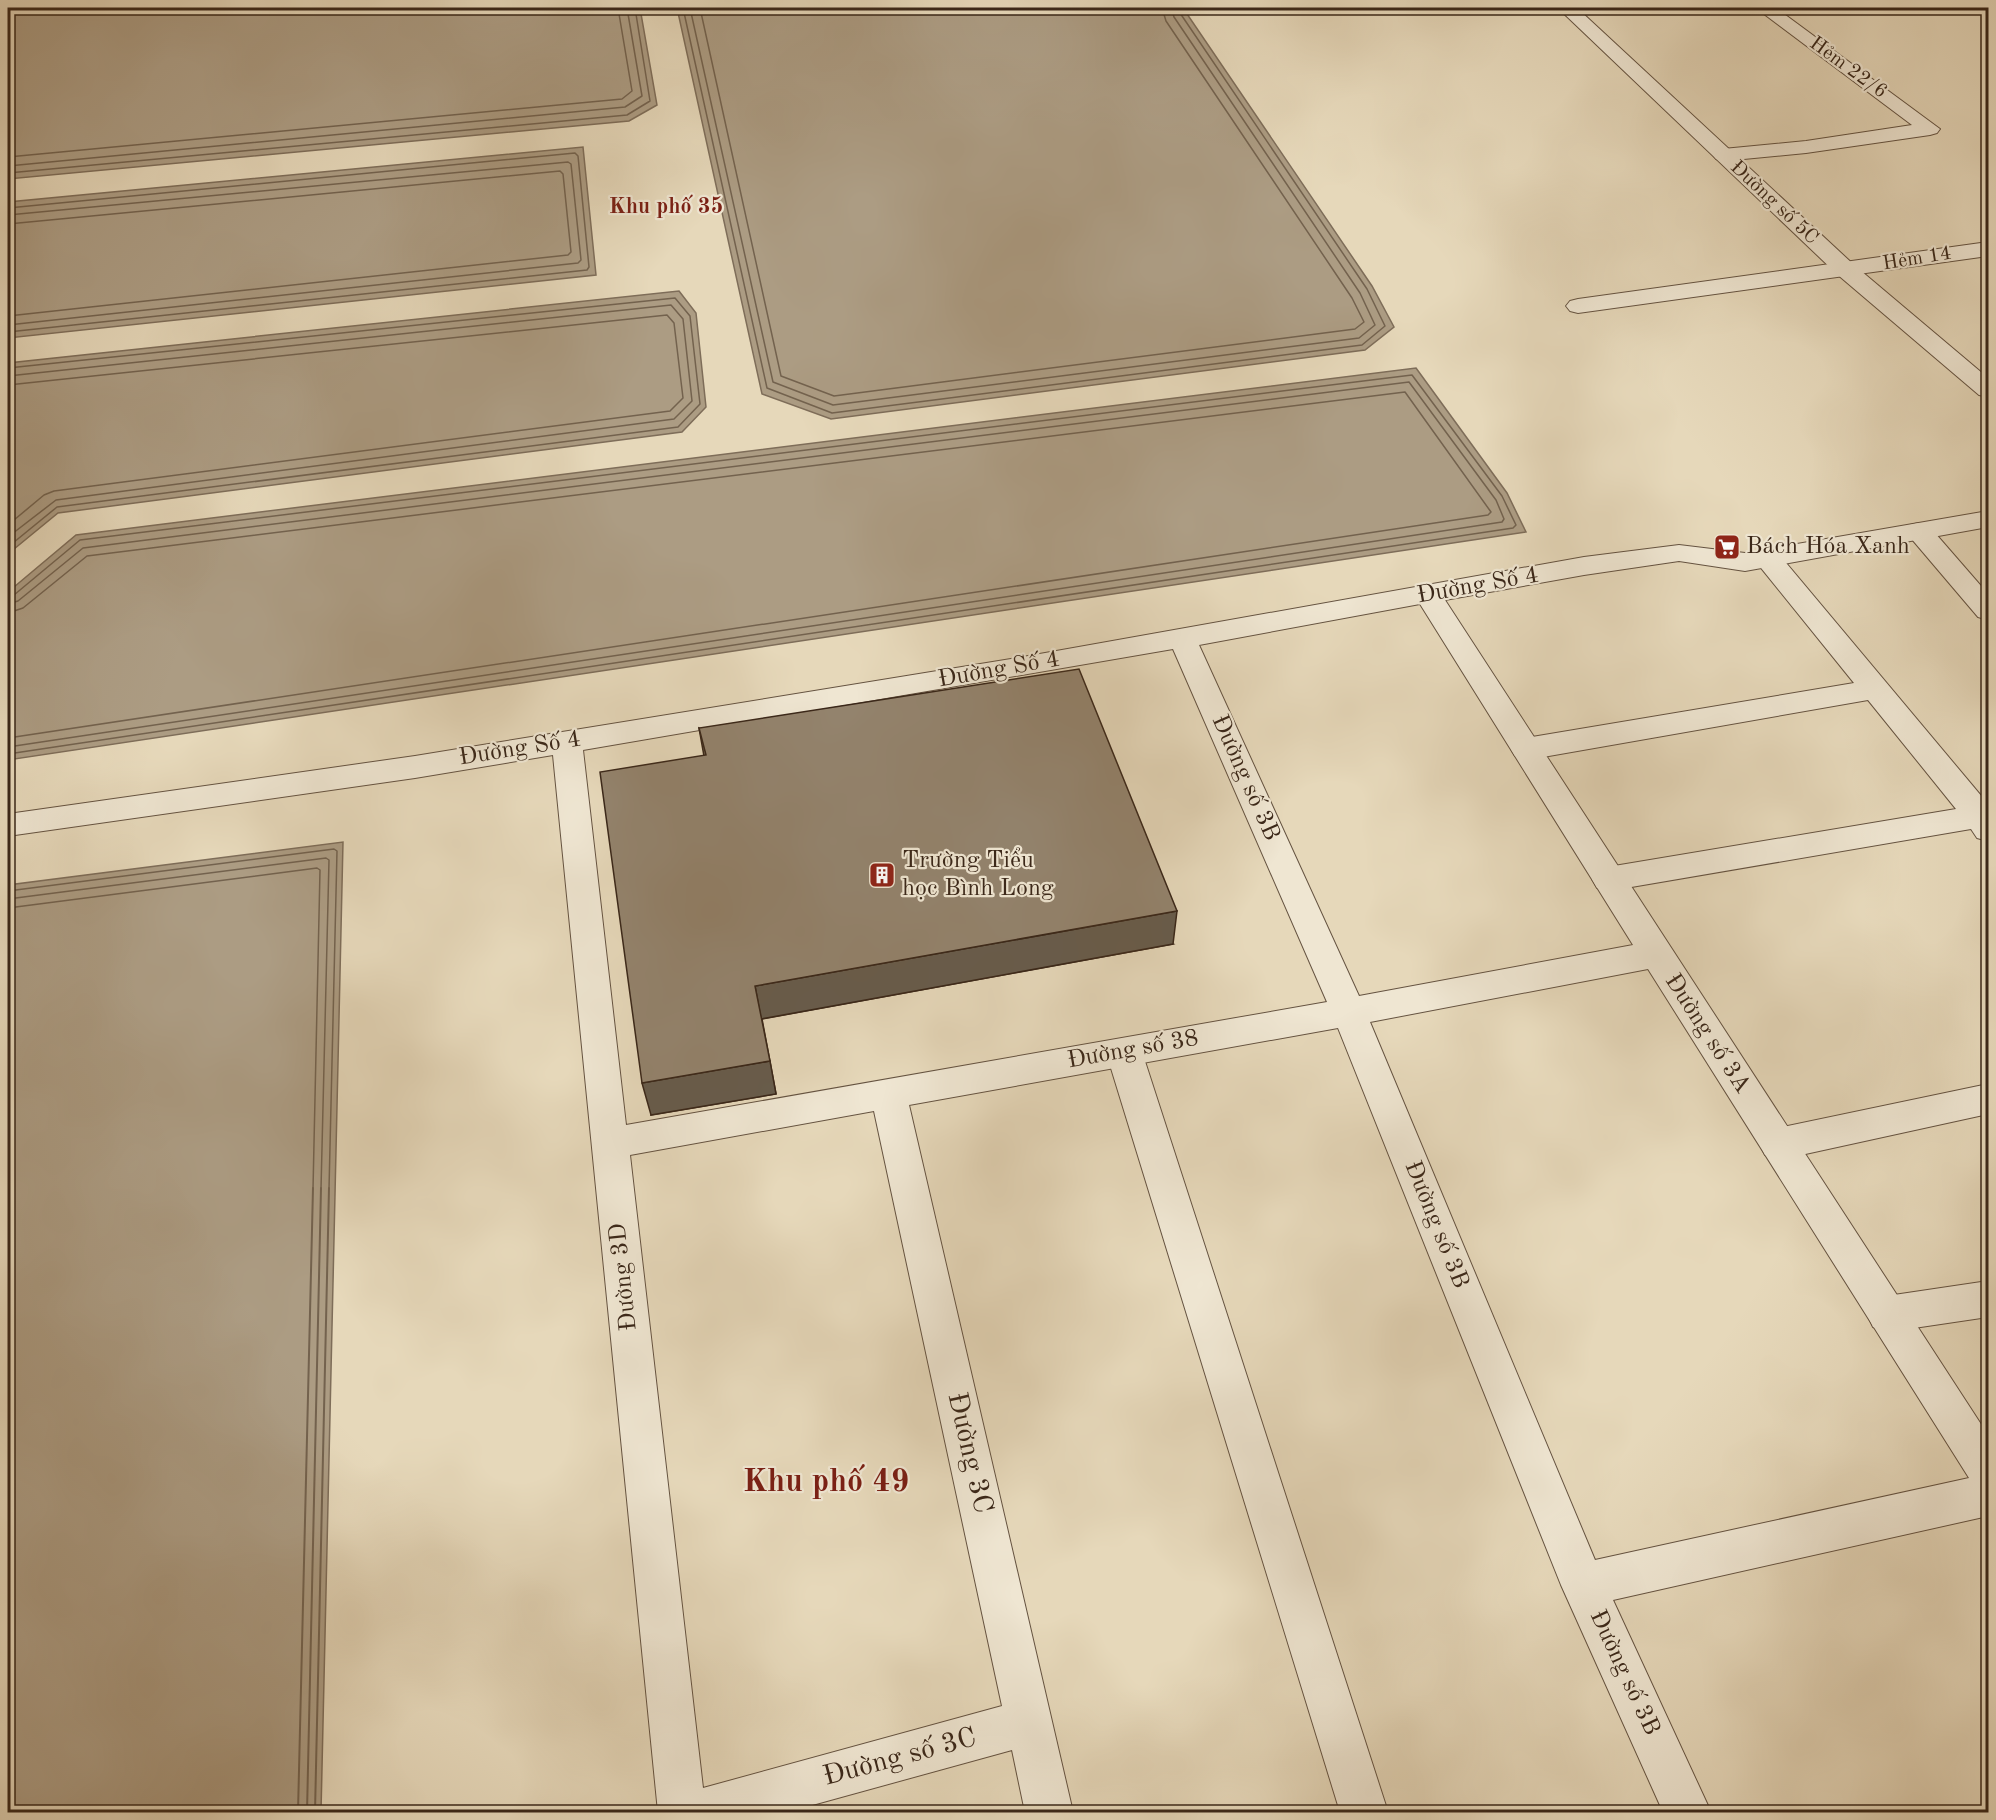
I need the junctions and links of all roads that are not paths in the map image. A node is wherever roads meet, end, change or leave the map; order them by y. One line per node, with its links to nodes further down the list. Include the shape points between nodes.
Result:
1 (1566, 8): 3 (street, Đường số 5C)
2 (1765, 8): 3 (street, Hẻm 22/6, via 1930,129)
3 (1723, 155): 5 (street, Đường số 5C)
4 (1989, 249): 5 (street, Hẻm 14)
5 (1846, 270): 6 (street, Hẻm 14); 7 (street, Đường số 5C)
6 (1578, 306)
7 (1989, 390)
8 (1989, 519): 9 (street, Đường Số 4)
9 (1919, 531): 10 (street, Đường Số 4); 12 (street)
10 (1767, 558): 11 (street, Đường Số 4, via 1745,562 1679,553); 14 (street)
11 (1428, 595): 13 (street, Đường Số 4); 16 (street, Đường số 3A)
12 (1989, 611)
13 (1182, 639): 15 (street, Đường Số 4); 21 (street, Đường số 3B)
14 (1875, 689): 16 (street); 17 (street)
15 (567, 742): 18 (street, Đường Số 4); 25 (street, Đường 3D)
16 (1526, 749): 19 (street, Đường số 3A)
17 (1986, 821): 19 (street)
18 (8, 825)
19 (1608, 879): 20 (street, Đường số 3A)
20 (1656, 954): 21 (street, Đường số 38); 26 (street, Đường số 3A)
21 (1349, 1012): 22 (street, Đường số 38); 31 (street, Đường số 3B)
22 (1124, 1052): 23 (street, Đường số 38); 36 (street)
23 (888, 1094): 25 (street, Đường số 38); 32 (street, Đường 3C)
24 (1989, 1099): 26 (street)
25 (610, 1143): 33 (street, Đường 3D)
26 (1778, 1144): 28 (street, Đường số 3A)
27 (1989, 1299): 28 (street)
28 (1887, 1314): 29 (street, Đường số 3A)
29 (1989, 1471)
30 (1989, 1494): 31 (street)
31 (1584, 1586): 37 (street, Đường số 3B)
32 (1029, 1722): 34 (street, Đường số 3C); 35 (street, Đường 3C)
33 (682, 1812)
34 (703, 1812)
35 (1049, 1812)
36 (1364, 1812)
37 (1687, 1812)

